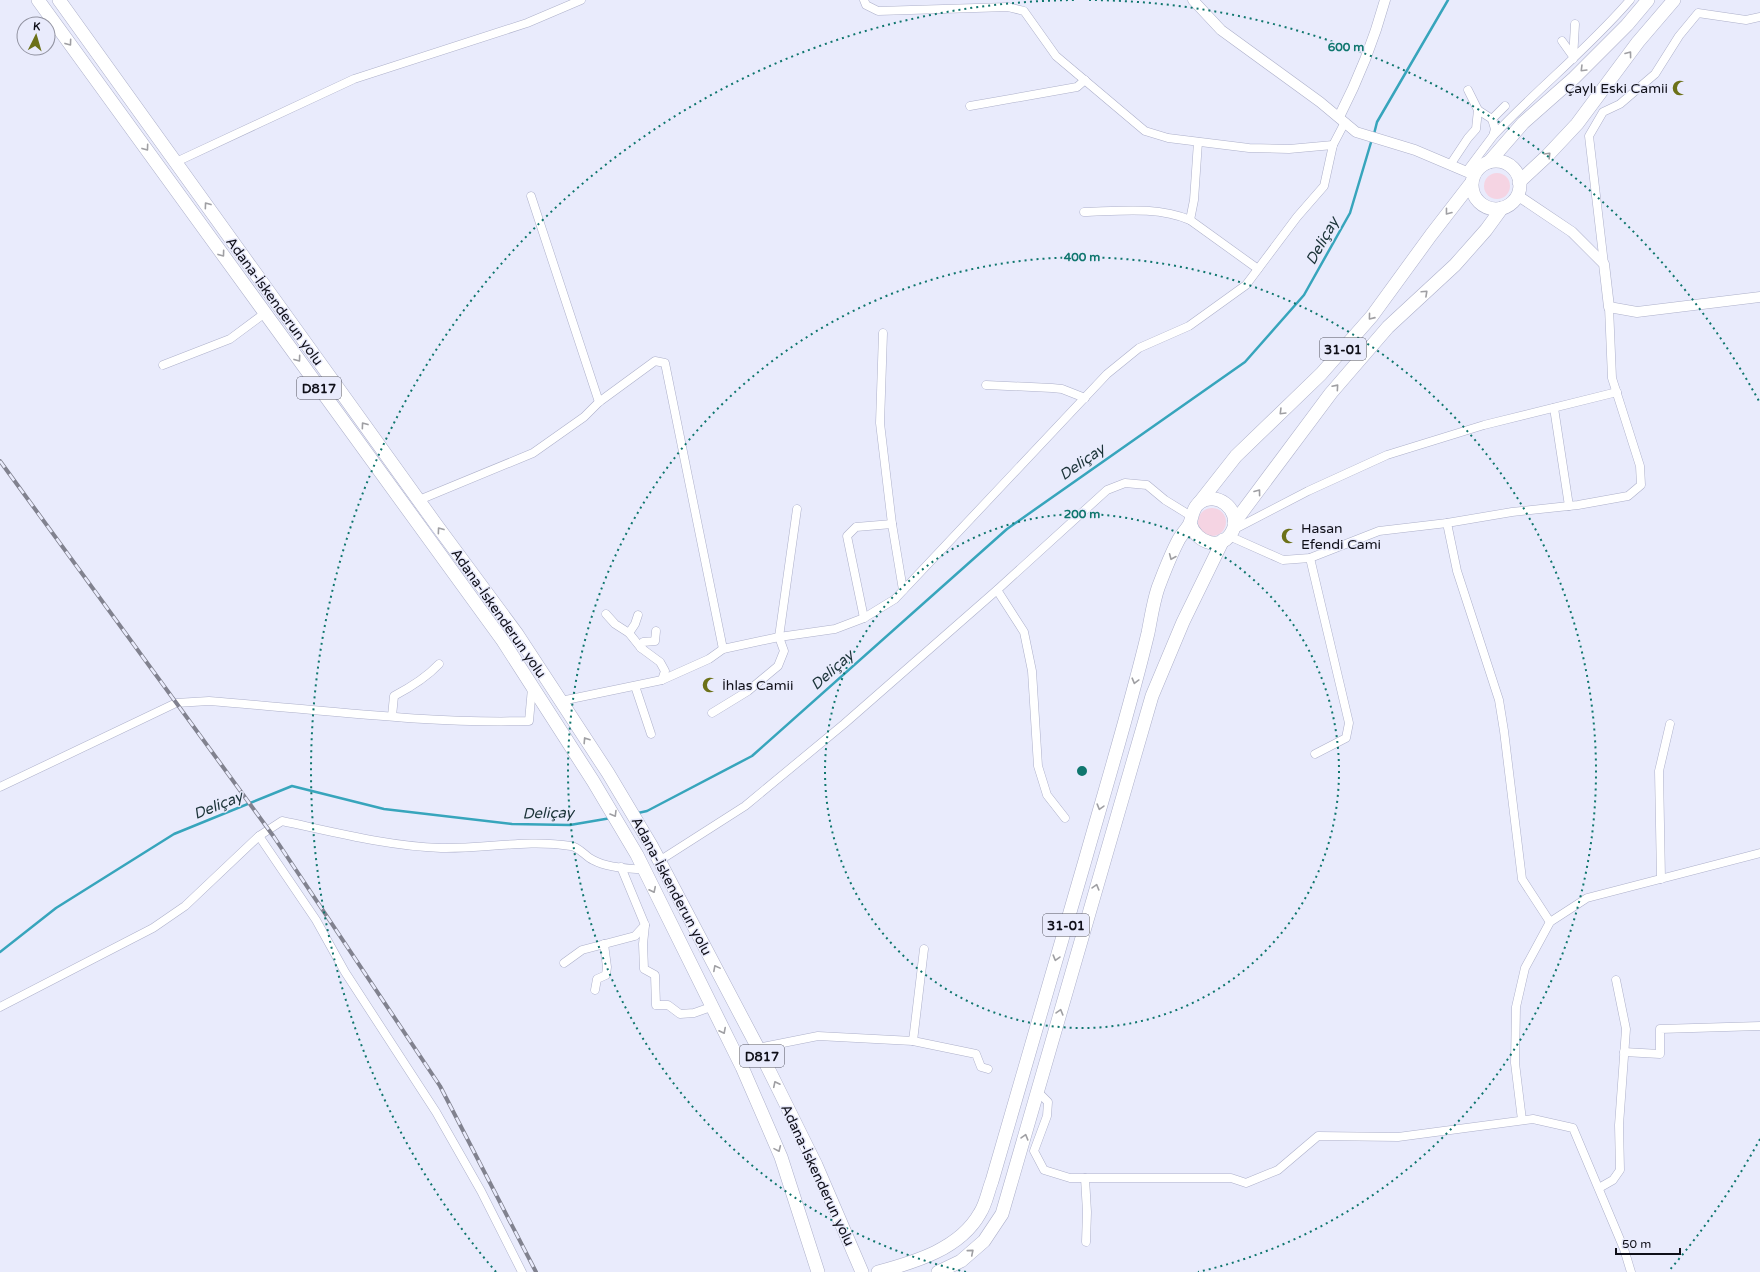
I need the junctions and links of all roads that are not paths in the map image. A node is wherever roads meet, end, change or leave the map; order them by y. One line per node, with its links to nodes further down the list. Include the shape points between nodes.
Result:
1 (38, 0): 38 (highway, D817, one-way to 38)
2 (59, 0): 24 (highway, Adana-İskenderun yolu / D817)
3 (581, 0): 24 (street, via 527,23 354,79)
4 (864, 0): 14 (street, via 866,5 878,11 1008,7 1024,11 1056,56)
5 (1193, 0): 20 (street, via 1221,30)
6 (1385, 0): 20 (street)
7 (1648, 0): 25 (highway, one-way to 25, via 1574,78 1523,123)
8 (1674, 0): 28 (highway, one-way to 8, via 1576,124 1638,42)
9 (1626, 1): 13 (street, via 1611,22)
10 (1760, 17): 34 (street, via 1746,20 1698,13 1678,36 1655,74 1620,104 1603,112 1590,136)
11 (1575, 24): 13 (street)
12 (1562, 41): 13 (street)
13 (1573, 57): 21 (street)
14 (1084, 80): 16 (street, via 1077,87); 22 (street, via 1145,131 1168,138)
15 (1468, 90): 18 (street)
16 (970, 106)
17 (1504, 106): 19 (street)
18 (1478, 110): 19 (street); 26 (street, via 1476,129)
19 (1492, 119): 21 (street)
20 (1342, 120): 23 (street); 26 (street, via 1356,132 1398,144)
21 (1494, 136): 27 (street)
22 (1198, 142): 23 (street, via 1281,149); 33 (street, via 1195,193)
23 (1333, 145): 35 (street, via 1324,186)
24 (176, 162): 46 (highway, Adana-İskenderun yolu / D817, one-way to 24)
25 (1489, 162): 27 (highway); 28 (highway, via 1508,165 1514,170)
26 (1450, 165): 27 (street)
27 (1471, 176): 31 (highway, via 1472,188 1478,201 1489,208); 47 (highway, 31-01, one-way to 47, via 1372,316 1321,374 1236,456)
28 (1519, 182): 29 (highway)
29 (1517, 195): 31 (highway); 34 (street, via 1572,232)
30 (531, 196): 44 (street)
31 (1502, 208): 53 (highway, 31-01, one-way to 31, via 1331,393 1388,327 1455,265)
32 (1084, 212): 33 (street, via 1156,211)
33 (1190, 220): 35 (street)
34 (1604, 264): 37 (street)
35 (1258, 269): 43 (street, via 1246,285 1189,326 1139,348 1107,374)
36 (1760, 297): 37 (street, via 1638,312)
37 (1609, 307): 42 (street, via 1612,378)
38 (264, 313): 40 (street, via 230,338); 68 (highway, D817, one-way to 68, via 503,641)
39 (883, 333): 52 (street, via 880,423)
40 (162, 365)
41 (986, 385): 43 (street, via 1062,389)
42 (1617, 392): 45 (street); 48 (street, via 1640,466 1641,485 1628,496)
43 (1085, 398): 55 (street)
44 (599, 402): 46 (street, via 584,418 533,453); 64 (street, via 655,361 665,363)
45 (1554, 408): 48 (street); 53 (street, via 1484,425 1387,454 1308,491)
46 (419, 500): 69 (highway, Adana-İskenderun yolu / D817, one-way to 46, via 517,634)
47 (1198, 504): 50 (highway, via 1193,509); 53 (highway, via 1212,499 1226,503 1234,515)
48 (1569, 506): 51 (street)
49 (797, 509): 62 (street)
50 (1190, 519): 53 (highway, via 1192,530 1202,540 1216,542); 56 (street, via 1147,485 1125,483 1107,490); 105 (highway, 31-01, one-way to 105, via 1158,589 1095,825 992,1181 980,1213 966,1232 949,1246 908,1264)
51 (1447, 523): 54 (street, via 1379,531); 83 (street, via 1457,571 1498,700 1522,879)
52 (892, 524): 55 (street); 59 (street, via 856,527 847,536)
53 (1230, 532): 54 (street, via 1283,560); 97 (highway, 31-01, one-way to 53, via 1152,696 1184,622)
54 (1310, 558): 74 (street, via 1349,723 1346,738)
55 (903, 590): 59 (street, via 895,599)
56 (997, 590): 76 (street, via 1024,632 1032,672 1038,766 1046,795); 79 (street, via 844,724 745,806)
57 (606, 614): 61 (street)
58 (638, 615): 61 (street)
59 (864, 618): 62 (street, via 835,629)
60 (656, 630): 63 (street, via 655,641 643,642)
61 (629, 633): 63 (street)
62 (779, 637): 64 (street); 70 (street, via 784,651 778,666 748,691)
63 (641, 648): 66 (street, via 660,662 665,671)
64 (723, 649): 66 (street, via 709,659)
65 (440, 664): 71 (street, via 430,674 394,696)
66 (662, 680): 67 (street)
67 (635, 686): 69 (street); 73 (street)
68 (532, 688): 71 (street, via 529,721 490,722); 81 (highway, Adana-İskenderun yolu / D817, one-way to 81, via 594,781)
69 (561, 701): 79 (highway, Adana-İskenderun yolu / D817, one-way to 69, via 608,773)
70 (712, 713)
71 (392, 716): 75 (street, via 210,701 180,702)
72 (1670, 724): 82 (street, via 1659,771)
73 (651, 734)
74 (1315, 754)
75 (0, 787)
76 (1065, 818)
77 (259, 836): 80 (street, via 282,821 379,840 438,848 551,844 573,846 594,861); 90 (street, via 184,906 153,928); 102 (street, via 316,920 345,972 443,1123)
78 (1760, 853): 82 (street)
79 (659, 861): 94 (highway, Adana-İskenderun yolu / D817, one-way to 79)
80 (621, 868): 81 (street); 84 (street)
81 (644, 870): 91 (highway, Adana-İskenderun yolu / D817, one-way to 91)
82 (1661, 879): 83 (street, via 1587,898)
83 (1550, 922): 98 (street, via 1525,968 1516,1008 1515,1063)
84 (645, 925): 85 (street, via 634,936); 91 (street, via 644,969 655,975 656,1005 668,1005 680,1014 694,1013)
85 (604, 944): 87 (street, via 582,950); 89 (street, via 606,975 597,979)
86 (924, 948): 93 (street)
87 (564, 963)
88 (1616, 980): 95 (street, via 1626,1029)
89 (595, 990)
90 (0, 1007)
91 (711, 1007): 103 (highway, Adana-İskenderun yolu / D817, one-way to 103, via 742,1067 781,1157)
92 (1760, 1026): 95 (street, via 1660,1028 1660,1054)
93 (914, 1041): 94 (street, via 818,1036); 96 (street, via 976,1054 981,1067)
94 (758, 1048): 104 (highway, Adana-İskenderun yolu / D817, one-way to 94, via 816,1165)
95 (1624, 1052): 100 (street, via 1619,1126 1620,1170 1613,1180)
96 (988, 1069)
97 (1038, 1092): 99 (street, via 1048,1102 1047,1116 1034,1151 1044,1170 1070,1178); 106 (highway, 31-01, one-way to 97, via 961,1261 984,1242 1002,1214)
98 (1522, 1120): 99 (street, via 1398,1138 1318,1136 1278,1170 1246,1184 1231,1178); 100 (street, via 1533,1119 1573,1128)
99 (1086, 1178): 101 (street)
100 (1599, 1188): 107 (street)
101 (1086, 1242)
102 (522, 1272)
103 (818, 1272)
104 (862, 1272)
105 (878, 1272)
106 (938, 1272)
107 (1631, 1272)

